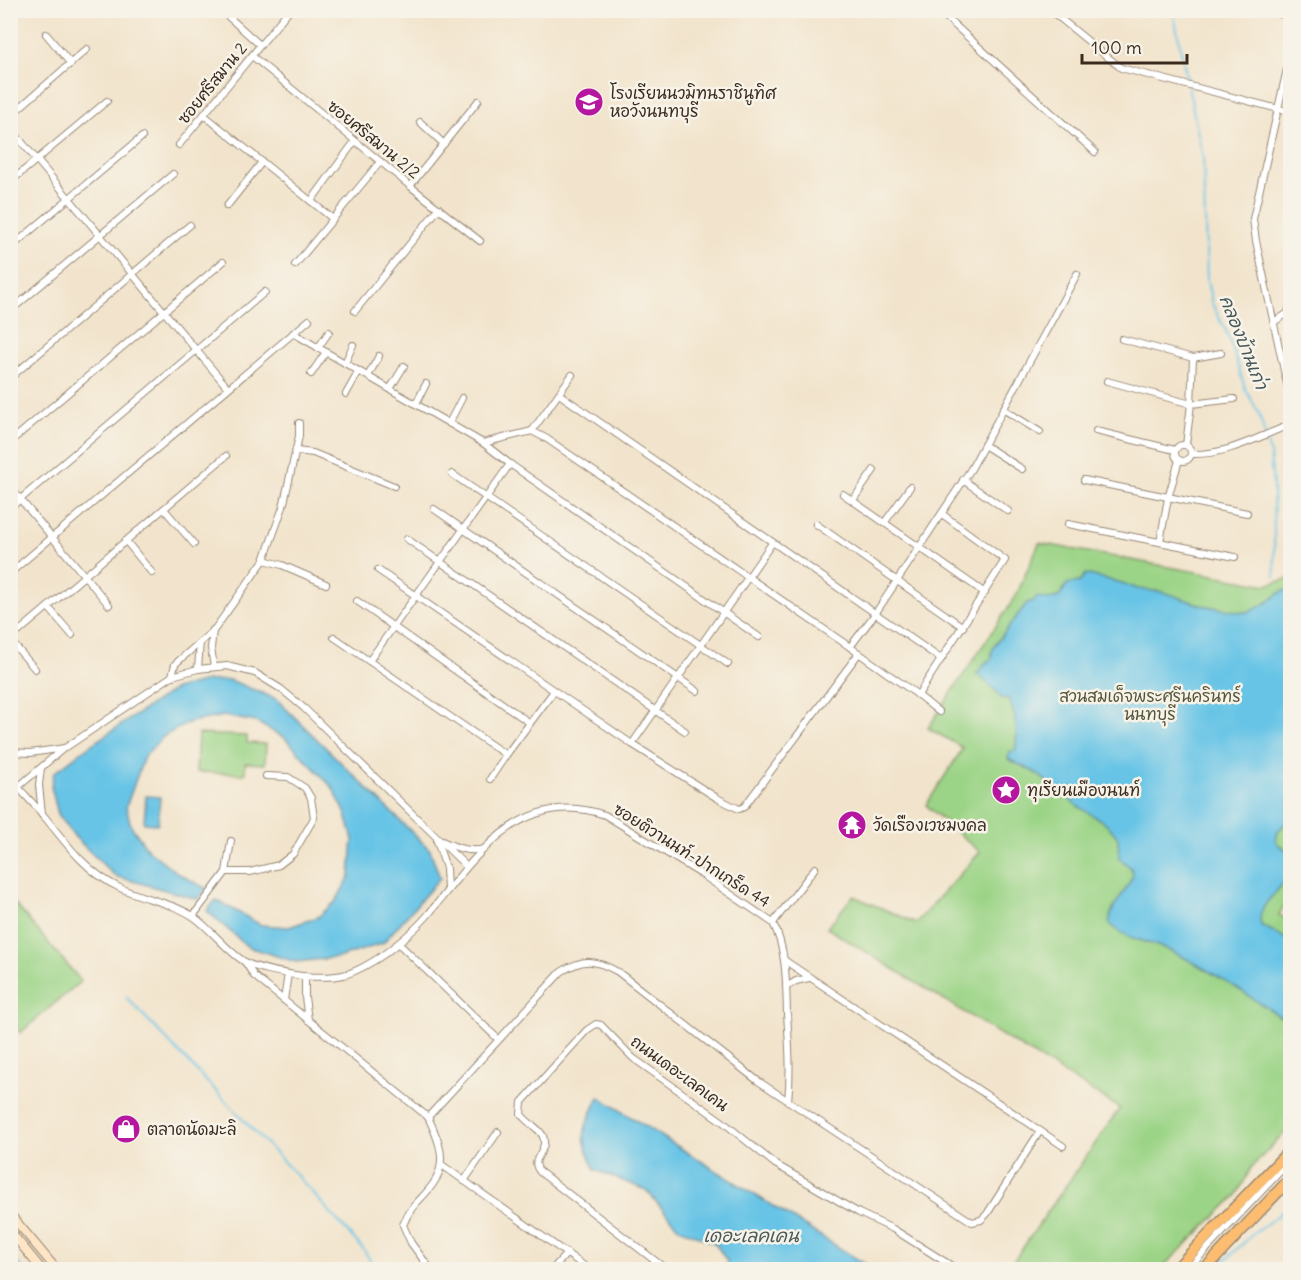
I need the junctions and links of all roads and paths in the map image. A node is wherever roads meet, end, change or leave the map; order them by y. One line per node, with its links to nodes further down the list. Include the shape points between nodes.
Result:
1 (221, 10): 8 (street)
2 (289, 10): 8 (street, ซอยศรีสมาน 2)
3 (938, 10): 25 (street)
4 (1050, 10): 15 (street, via 1122,68)
5 (1265, 10): 6 (street)
6 (1290, 17)
7 (46, 34): 12 (street)
8 (260, 45): 10 (street, ซอยศรีสมาน 2)
9 (87, 49): 12 (street)
10 (252, 56): 17 (street, ซอยศรีสมาน 2); 22 (street, ซอยศรีสมาน 2/2)
11 (1290, 56): 15 (street)
12 (71, 64): 18 (street)
13 (107, 101): 26 (street)
14 (478, 101): 23 (street)
15 (1278, 109): 16 (street); 51 (street, via 1253,219)
16 (1290, 112)
17 (204, 115): 24 (street, ซอยศรีสมาน 2); 27 (street)
18 (10, 116)
19 (420, 122): 23 (street)
20 (10, 128): 26 (street)
21 (142, 137): 32 (street)
22 (355, 141): 28 (street, ซอยศรีสมาน 2/2); 33 (street)
23 (444, 144): 31 (street)
24 (179, 145)
25 (1095, 152)
26 (38, 160): 30 (street); 32 (street)
27 (262, 162): 33 (street); 34 (street)
28 (380, 162): 31 (street, ซอยศรีสมาน 2/2); 36 (street)
29 (173, 174): 38 (street)
30 (10, 182)
31 (410, 186): 35 (street, ซอยศรีสมาน 2/2)
32 (69, 198): 38 (street); 40 (street)
33 (311, 201): 36 (street)
34 (227, 207)
35 (439, 208): 39 (street, ซอยศรีสมาน 2/2); 48 (street)
36 (333, 219): 42 (street)
37 (190, 225): 43 (street)
38 (100, 235): 43 (street); 47 (street)
39 (480, 241)
40 (10, 248)
41 (223, 262): 49 (street)
42 (296, 265)
43 (133, 274): 49 (street); 68 (street)
44 (1077, 274): 80 (street)
45 (265, 292): 57 (street)
46 (1290, 305): 51 (street, via 1288,313)
47 (10, 311)
48 (355, 311)
49 (165, 312): 57 (street); 87 (street)
50 (309, 320): 53 (street)
51 (1274, 322): 76 (street)
52 (329, 332): 56 (street)
53 (293, 333): 56 (street); 71 (street)
54 (1122, 339): 61 (street)
55 (353, 345): 62 (street)
56 (318, 348): 58 (street)
57 (196, 350): 71 (street); 108 (street)
58 (326, 352): 62 (street); 65 (street)
59 (1221, 353): 61 (street)
60 (379, 356): 67 (street)
61 (1193, 358): 79 (street)
62 (345, 363): 64 (street)
63 (404, 366): 72 (street)
64 (360, 371): 67 (street); 73 (street)
65 (311, 375)
66 (572, 375): 74 (street)
67 (368, 376): 72 (street)
68 (10, 378)
69 (1107, 381): 79 (street)
70 (426, 384): 78 (street)
71 (228, 388): 120 (street)
72 (390, 389): 78 (street)
73 (346, 394)
74 (558, 394): 84 (street); 124 (street)
75 (462, 398): 82 (street)
76 (1290, 398)
77 (1234, 399): 79 (street)
78 (416, 404): 82 (street)
79 (1191, 404): 90 (street)
80 (1003, 410): 86 (street); 89 (street)
81 (299, 423): 92 (street)
82 (448, 423): 88 (street)
83 (1290, 425): 93 (street, via 1217,453)
84 (532, 431): 88 (street); 134 (street)
85 (1096, 431): 91 (street)
86 (1040, 432)
87 (10, 442)
88 (483, 443): 96 (street)
89 (984, 445): 97 (street); 100 (street)
90 (1186, 445): 91 (street); 93 (street)
91 (1175, 450): 95 (street)
92 (296, 451): 102 (street, via 313,453); 128 (street, via 283,507)
93 (1191, 454): 95 (street, via 1187,460)
94 (226, 456): 111 (street)
95 (1179, 460): 107 (street)
96 (510, 464): 106 (street); 142 (street)
97 (1022, 469)
98 (874, 470): 109 (street)
99 (452, 474): 106 (street)
100 (963, 480): 113 (street); 115 (street)
101 (1084, 480): 107 (street)
102 (394, 486)
103 (10, 487): 108 (street)
104 (910, 488): 116 (street)
105 (843, 494): 109 (street)
106 (486, 497): 119 (street); 152 (street)
107 (1168, 498): 114 (street); 123 (street)
108 (20, 499): 110 (street); 120 (street)
109 (853, 500): 116 (street)
110 (10, 508)
111 (164, 509): 122 (street); 125 (street)
112 (434, 509): 119 (street)
113 (1008, 511)
114 (1247, 513)
115 (942, 514): 126 (street); 137 (street, via 1005,559)
116 (885, 522): 126 (street)
117 (816, 524): 135 (street)
118 (1068, 524): 123 (street)
119 (463, 529): 129 (street); 162 (street)
120 (53, 537): 131 (street); 133 (street)
121 (407, 540): 129 (street)
122 (126, 541): 132 (street); 133 (street)
123 (1160, 542): 127 (street)
124 (772, 543): 134 (street); 143 (street)
125 (194, 544)
126 (920, 546): 135 (street); 137 (street)
127 (1235, 557)
128 (264, 560): 136 (street); 146 (street)
129 (440, 562): 138 (street); 166 (street)
130 (378, 570): 138 (street)
131 (10, 573)
132 (152, 573)
133 (85, 576): 140 (street); 141 (street)
134 (748, 577): 142 (street); 153 (street)
135 (897, 581): 143 (street); 145 (street)
136 (326, 584)
137 (985, 593): 145 (street)
138 (416, 596): 144 (street); 163 (street)
139 (357, 601): 144 (street)
140 (109, 604)
141 (48, 607): 147 (street); 150 (street)
142 (724, 612): 149 (street); 152 (street)
143 (874, 614): 153 (street); 155 (street)
144 (393, 627): 156 (street); 168 (street)
145 (963, 627): 155 (street)
146 (213, 630): 151 (street); 158 (street)
147 (72, 635)
148 (334, 637): 156 (street)
149 (759, 637)
150 (10, 639): 159 (street)
151 (201, 641): 160 (street); 161 (street, via 175,664)
152 (701, 645): 157 (street); 162 (street)
153 (850, 647): 154 (street)
154 (859, 653): 165 (street); 170 (street, via 742,808 717,798)
155 (941, 659): 165 (street)
156 (369, 661): 173 (street)
157 (728, 664)
158 (214, 667): 160 (street); 180 (street, via 227,666 255,674 281,689)
159 (35, 669)
160 (198, 669): 161 (street)
161 (172, 676): 171 (street)
162 (677, 677): 164 (street); 166 (street)
163 (554, 691): 168 (street); 170 (street)
164 (697, 691)
165 (918, 695): 167 (street)
166 (655, 711): 169 (street); 170 (street)
167 (939, 712)
168 (530, 723): 173 (street)
169 (685, 731)
170 (632, 744)
171 (65, 748): 172 (street); 174 (street)
172 (10, 752)
173 (506, 755): 177 (street)
174 (41, 767): 178 (street); 179 (street)
175 (266, 776): 185 (street, via 288,777 305,788 314,818 293,854 279,865 250,872)
176 (10, 778): 178 (street, ซอยติวานนท์-ปากเกร็ด 44)
177 (490, 779)
178 (18, 787): 179 (street, ซอยติวานนท์-ปากเกร็ด 44)
179 (42, 814): 187 (street, ซอยติวานนท์-ปากเกร็ด 44, via 91,870 118,887)
180 (436, 838): 182 (street, via 458,848); 183 (street); 186 (street, via 446,868)
181 (231, 841): 185 (street)
182 (484, 849): 183 (street, ซอยติวานนท์-ปากเกร็ด 44); 188 (street, ซอยติวานนท์-ปากเกร็ด 44, via 519,821 536,814 588,809 626,826)
183 (466, 866): 186 (street, ซอยติวานนท์-ปากเกร็ด 44)
184 (815, 868): 188 (street)
185 (226, 872): 187 (street)
186 (447, 890): 189 (street, ซอยติวานนท์-ปากเกร็ด 44)
187 (194, 916): 191 (street, ซอยติวานนท์-ปากเกร็ด 44)
188 (773, 923): 190 (street, ซอยติวานนท์-ปากเกร็ด 44)
189 (399, 944): 193 (street, ซอยติวานนท์-ปากเกร็ด 44, via 343,975); 198 (street)
190 (784, 960): 194 (street); 195 (street, ซอยติวานนท์-ปากเกร็ด 44)
191 (245, 962): 192 (street, ซอยติวานนท์-ปากเกร็ด 44); 196 (street, via 254,976)
192 (288, 975): 193 (street, ซอยติวานนท์-ปากเกร็ด 44); 196 (street)
193 (305, 976): 197 (street)
194 (810, 978): 195 (street); 201 (street)
195 (786, 987): 199 (street, ซอยติวานนท์-ปากเกร็ด 44)
196 (284, 1000): 197 (street)
197 (308, 1020): 200 (street)
198 (498, 1038): 199 (street, via 561,972 574,964 595,962 618,972); 200 (street)
199 (788, 1101): 201 (street, via 972,1222 987,1214)
200 (428, 1117): 206 (street, via 439,1140)
201 (1040, 1131): 203 (street)
202 (498, 1132): 208 (street)
203 (1063, 1146)
204 (1290, 1150): 219 (highway)
205 (1290, 1161): 220 (street)
206 (442, 1165): 208 (street); 214 (street, via 434,1183 409,1209 403,1225)
207 (1290, 1179): 221 (highway)
208 (465, 1181): 211 (street)
209 (10, 1214): 213 (main road)
210 (10, 1231): 212 (main road)
211 (567, 1254): 215 (street); 216 (street)
212 (42, 1269)
213 (57, 1269)
214 (431, 1269)
215 (552, 1269)
216 (590, 1269)
217 (667, 1269): 218 (street, ถนนเดอะเลคเคน, via 546,1177 536,1164 545,1144 539,1131 521,1114 522,1102 593,1025 601,1025 633,1059 775,1164)
218 (958, 1269)
219 (1175, 1269)
220 (1187, 1269)
221 (1204, 1269)

